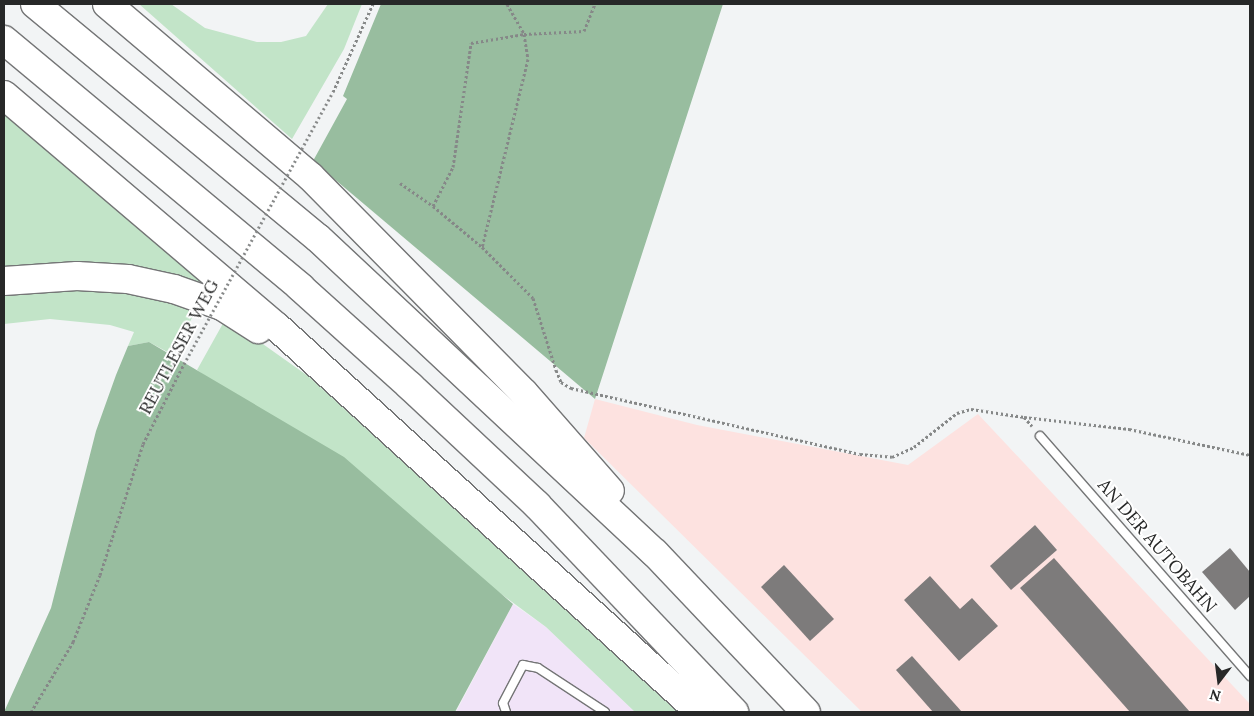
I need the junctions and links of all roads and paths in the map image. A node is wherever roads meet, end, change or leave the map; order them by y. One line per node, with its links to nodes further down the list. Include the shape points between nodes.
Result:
1 (35, 4): 19 (highway, via 318,238)
2 (107, 4): 9 (highway)
3 (123, 4): 9 (highway)
4 (373, 4): 21 (path, REUTLESER WEG, bridge, via 333,92 184,364 144,444 100,575 73,642)
5 (507, 4): 7 (path)
6 (595, 4): 7 (path, via 584,31)
7 (524, 34): 12 (path, via 471,43 453,167); 13 (path, via 528,59)
8 (4, 40): 25 (highway, via 300,287 410,386 537,505)
9 (195, 75): 19 (highway, via 311,177 437,303 566,438)
10 (4, 95): 16 (highway, via 263,315)
11 (400, 183): 12 (path)
12 (433, 206): 13 (path)
13 (482, 247): 15 (path, via 533,298 561,382 571,388 860,454 892,457 914,447 957,413 971,408)
14 (4, 281): 16 (highway, via 77,276 128,279 174,289 222,306 251,323)
15 (1024, 417): 17 (path); 18 (path, via 1129,429)
16 (396, 435): 24 (highway)
17 (1040, 436): 20 (lane, AN DER AUTOBAHN)
18 (1250, 455)
19 (655, 553): 26 (highway)
20 (1250, 676)
21 (31, 712)
22 (505, 712): 23 (lane, via 503,702 523,665 538,668)
23 (605, 712)
24 (700, 712)
25 (734, 712)
26 (806, 712)

